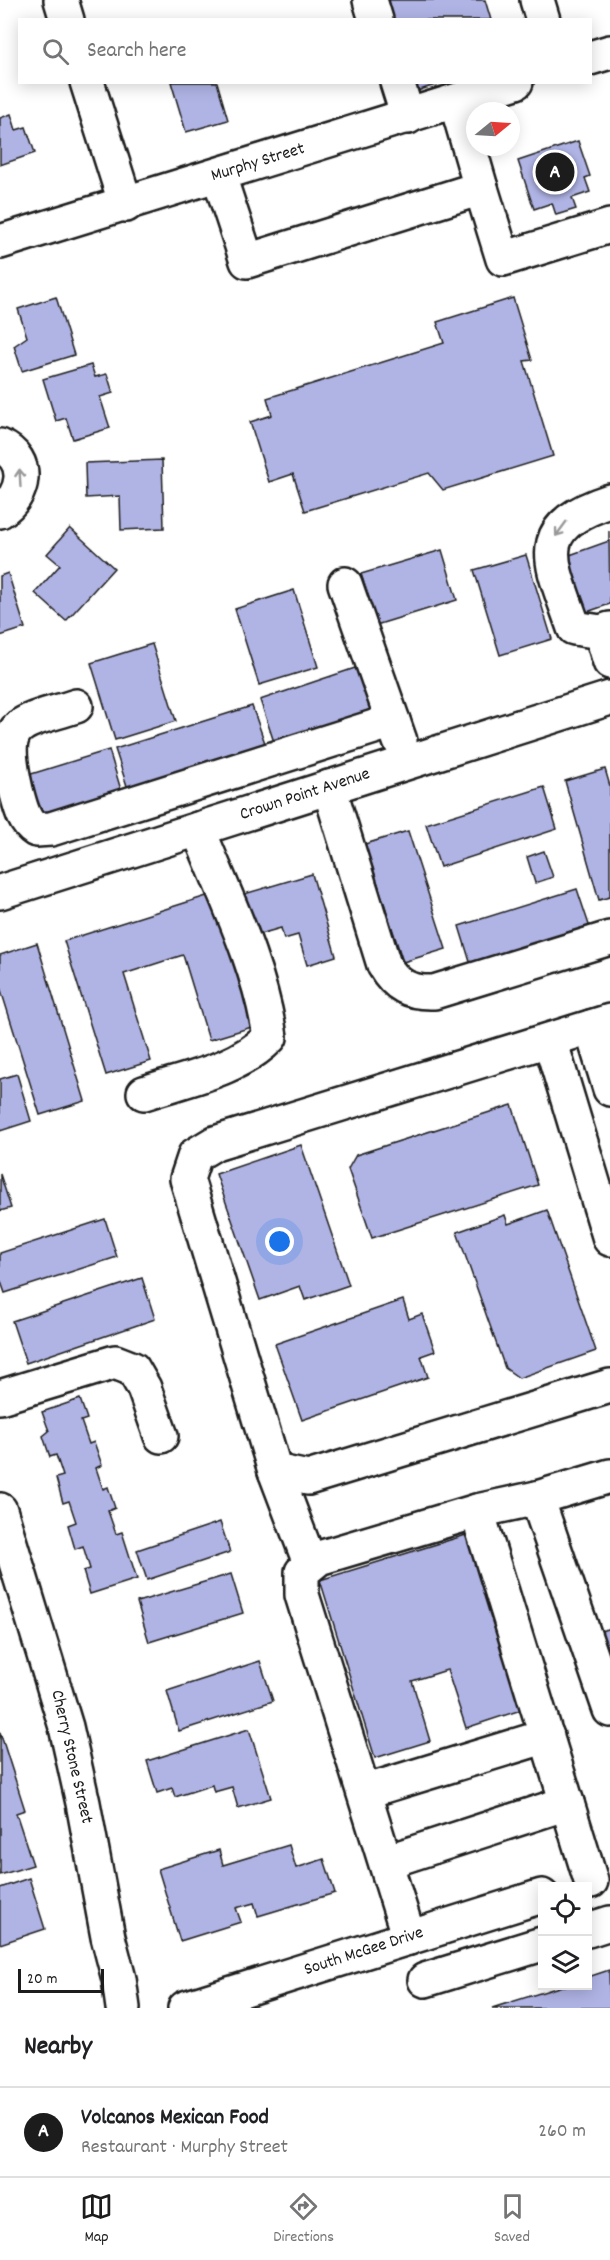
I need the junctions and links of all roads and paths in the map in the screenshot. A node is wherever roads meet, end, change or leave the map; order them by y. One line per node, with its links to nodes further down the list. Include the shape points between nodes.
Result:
1 (61, 0): 4 (street)
2 (369, 0): 5 (street)
3 (537, 0): 6 (street)
4 (67, 18)
5 (375, 18)
6 (542, 18)
7 (610, 52): 8 (street)
8 (592, 58)
9 (88, 84): 16 (street)
10 (398, 84): 13 (street)
11 (510, 84): 12 (street, Murphy Street)
12 (456, 102): 13 (street, Murphy Street); 15 (street)
13 (408, 117): 14 (street, Murphy Street)
14 (219, 176): 15 (street, via 248,261); 16 (street, Murphy Street)
15 (481, 188): 17 (street, via 503,259)
16 (126, 205): 18 (street, Murphy Street)
17 (610, 226)
18 (0, 242)
19 (0, 446): 21 (street, one-way to 19, via 9,506 22,487 22,474 15,458)
20 (610, 501): 23 (street, one-way to 23, via 586,509 566,522 557,532 551,551 574,628)
21 (0, 511)
22 (345, 584): 26 (street)
23 (607, 641)
24 (76, 706): 29 (street, via 18,725 4,747 26,822 36,830)
25 (608, 707): 27 (street, Crown Point Avenue)
26 (393, 720): 27 (street); 29 (street)
27 (408, 762): 28 (street, Crown Point Avenue)
28 (329, 787): 30 (street, Crown Point Avenue); 33 (street, via 384,965 393,981 406,988 418,993 434,992)
29 (51, 829): 31 (street)
30 (198, 829): 31 (street, Crown Point Avenue); 37 (street, via 245,948 267,1012 270,1037 257,1051 232,1064)
31 (65, 871): 32 (street, Crown Point Avenue)
32 (0, 892)
33 (610, 938)
34 (600, 1024): 35 (street); 36 (street)
35 (550, 1040): 38 (street); 42 (street, via 215,1143 195,1155 186,1179)
36 (610, 1089)
37 (144, 1093)
38 (610, 1239)
39 (610, 1386): 42 (street, via 308,1478)
40 (0, 1397): 41 (street, via 115,1362 133,1369)
41 (161, 1436)
42 (275, 1470): 47 (street)
43 (610, 1476): 44 (street)
44 (537, 1498): 46 (street); 48 (street)
45 (0, 1510): 60 (street, Cherry Stone Street, via 66,1727)
46 (477, 1511): 47 (street); 49 (street)
47 (310, 1563): 50 (street, via 302,1572 302,1595)
48 (610, 1710)
49 (547, 1736): 50 (street); 51 (street)
50 (364, 1792): 52 (street)
51 (567, 1803): 52 (street); 53 (street)
52 (386, 1862): 57 (street)
53 (591, 1881)
54 (538, 1898): 57 (street, South McGee Drive)
55 (610, 1923): 56 (street)
56 (592, 1929)
57 (418, 1935): 59 (street); 61 (street, South McGee Drive)
58 (538, 1946): 59 (street)
59 (425, 1994)
60 (123, 2008)
61 (185, 2008)

